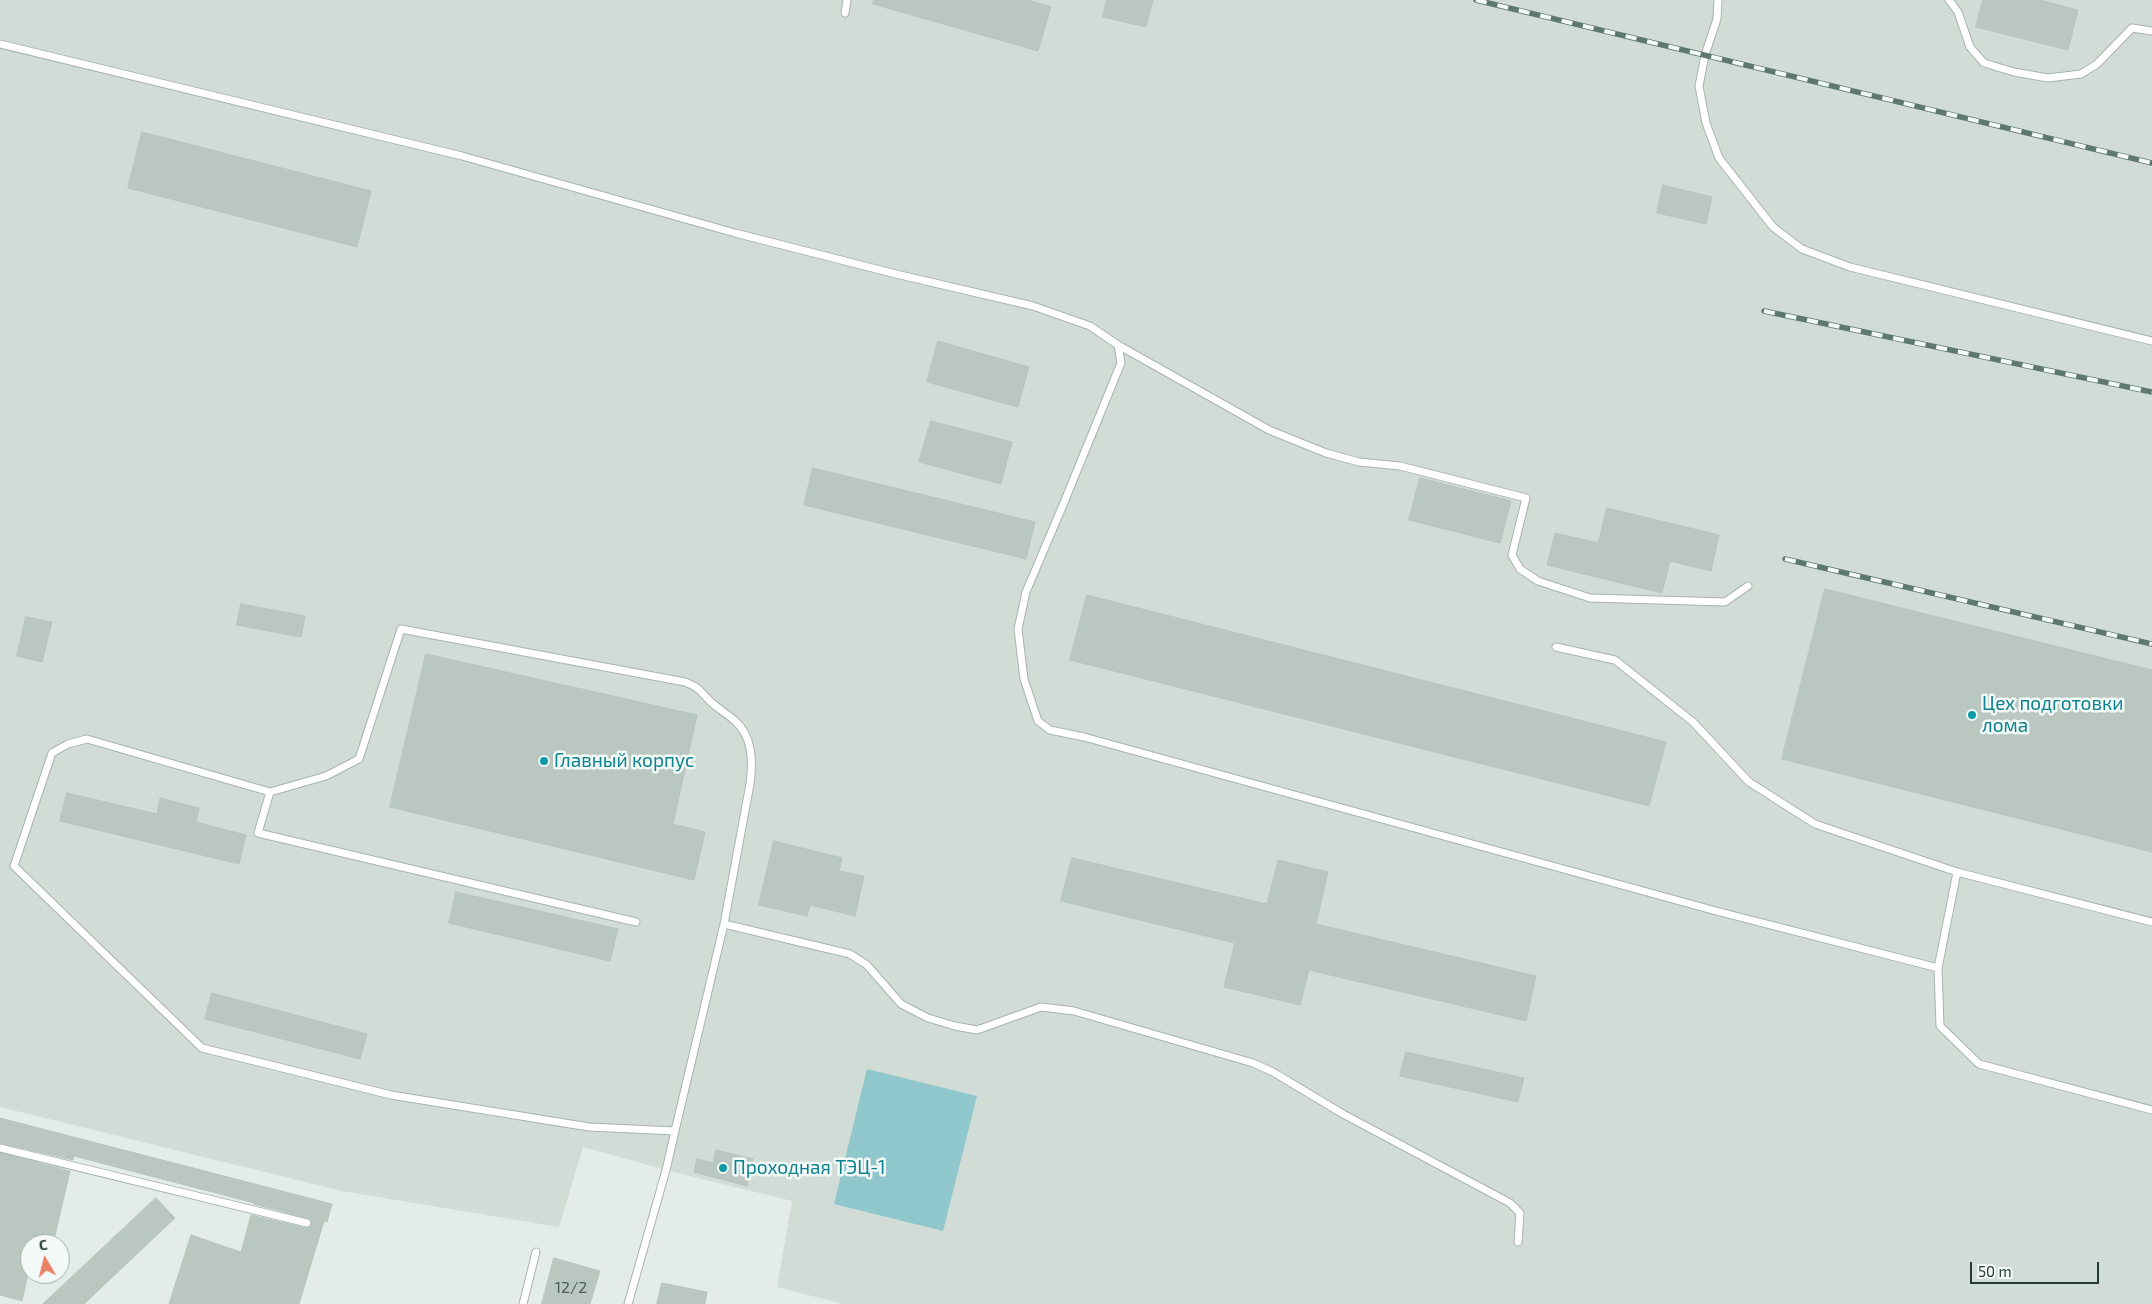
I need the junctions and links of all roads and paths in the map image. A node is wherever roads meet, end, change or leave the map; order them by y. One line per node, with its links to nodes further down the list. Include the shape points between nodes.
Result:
1 (847, 0): 4 (lane)
2 (1718, 0): 7 (lane, via 1717,19 1705,55 1700,86 1706,123 1720,158 1773,228 1802,249 1850,267)
3 (1949, 0): 5 (lane, via 1958,12 1970,47 1984,63 2048,78 2081,74 2097,64 2132,28)
4 (845, 13)
5 (2152, 31)
6 (0, 44): 8 (lane, via 462,156 735,233 1033,306 1090,326)
7 (2152, 341)
8 (1118, 345): 9 (lane, via 1269,430 1326,453 1360,462 1400,466 1526,498 1512,555 1520,569 1538,581 1590,598 1725,602); 16 (lane, via 1120,363 1110,390 1026,592 1018,630 1024,678 1038,721 1050,730)
9 (1748, 586)
10 (1556, 647): 12 (lane, via 1615,660 1693,722 1749,782 1815,824)
11 (270, 792): 13 (lane, via 258,833); 15 (lane, via 326,776 360,759 401,629 685,682 699,688 735,721 746,735 751,749 750,784); 18 (lane, via 87,740 68,744 52,753 14,866 202,1048 392,1095 589,1127)
12 (1957, 872): 14 (lane); 16 (lane)
13 (636, 922)
14 (2152, 922)
15 (724, 924): 18 (lane); 21 (lane, via 850,954 867,965 901,1004 928,1018 955,1026 977,1030 1040,1007 1059,1009 1252,1063 1510,1203 1520,1213)
16 (1938, 968): 17 (lane, via 1940,1026 1979,1064)
17 (2152, 1110)
18 (674, 1131): 24 (lane)
19 (0, 1148): 20 (lane)
20 (307, 1224)
21 (1518, 1242)
22 (536, 1252): 23 (lane)
23 (523, 1304)
24 (628, 1304)

